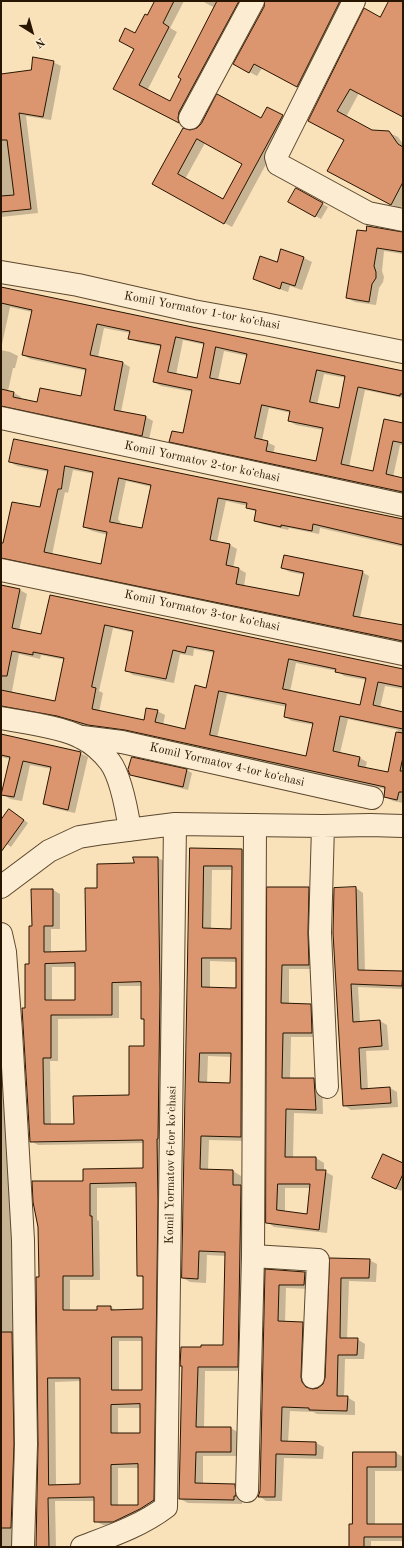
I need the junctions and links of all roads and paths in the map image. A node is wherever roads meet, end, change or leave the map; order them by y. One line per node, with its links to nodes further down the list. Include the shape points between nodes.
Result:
1 (253, 1): 3 (street)
2 (354, 1): 4 (street, via 276,157 278,164 368,213)
3 (190, 118)
4 (403, 220)
5 (1, 272): 6 (street, Komil Yormatov 1-tor koʻchasi)
6 (403, 352)
7 (1, 418): 8 (street, Komil Yormatov 2-tor koʻchasi)
8 (403, 506)
9 (1, 570): 10 (street, Komil Yormatov 3-tor koʻchasi)
10 (403, 654)
11 (1, 718): 12 (street, Komil Yormatov 4-tor koʻchasi, via 62,730)
12 (82, 737): 13 (street, Komil Yormatov 4-tor koʻchasi, via 122,742); 18 (street, Komil Yormatov 4-tor koʻchasi, via 110,762 117,775)
13 (372, 798)
14 (175, 824): 15 (street); 18 (street); 26 (street, Komil Yormatov 6-tor koʻchasi, via 166,1507 132,1527)
15 (255, 825): 16 (street); 22 (street)
16 (322, 826): 17 (street); 21 (street, via 320,933)
17 (403, 826)
18 (130, 830): 19 (street, via 79,837 49,851)
19 (1, 887)
20 (1, 934): 25 (street, via 12,1032 23,1240 26,1444)
21 (327, 1087)
22 (253, 1256): 23 (street, via 318,1260); 24 (street)
23 (313, 1377)
24 (247, 1491)
25 (22, 1547)
26 (82, 1547)

